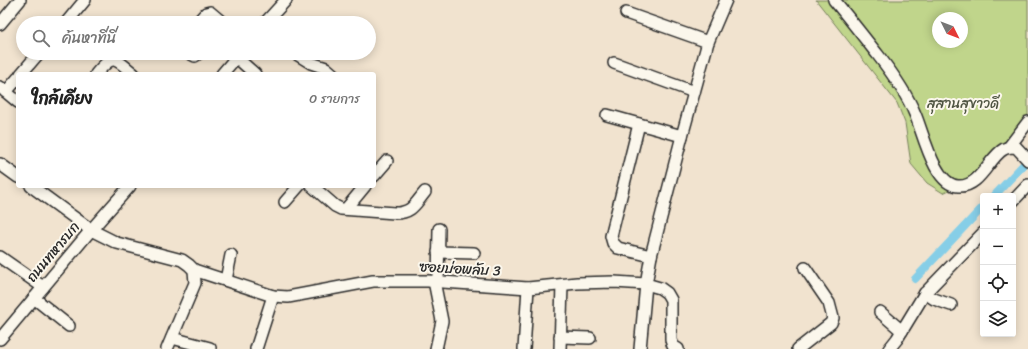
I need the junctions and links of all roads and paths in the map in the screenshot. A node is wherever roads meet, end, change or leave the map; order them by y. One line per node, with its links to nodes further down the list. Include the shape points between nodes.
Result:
1 (20, 0): 11 (street)
2 (85, 0): 7 (street)
3 (286, 0): 10 (street)
4 (726, 0): 12 (street)
5 (834, 0): 34 (street, via 899,83 910,102 937,170 950,183 958,186 974,181 1002,150)
6 (626, 13): 12 (street)
7 (72, 16)
8 (203, 16): 9 (street, via 210,12)
9 (215, 16)
10 (271, 16)
11 (0, 24)
12 (708, 42): 28 (street)
13 (34, 60): 20 (street)
14 (110, 60): 21 (street)
15 (117, 60): 22 (street)
16 (234, 60): 23 (street)
17 (242, 60): 24 (street)
18 (306, 60): 25 (street)
19 (614, 63): 28 (street)
20 (23, 72)
21 (98, 72)
22 (132, 72)
23 (224, 72)
24 (253, 72)
25 (331, 72)
26 (16, 79): 27 (street)
27 (3, 89): 29 (street)
28 (694, 92): 33 (street)
29 (16, 100)
30 (607, 116): 32 (street)
31 (1028, 122): 34 (street)
32 (639, 124): 33 (street); 56 (street, via 611,236 612,243 618,248)
33 (682, 136): 56 (street)
34 (1009, 147): 35 (street, via 1016,147)
35 (1027, 156)
36 (387, 161): 38 (street)
37 (0, 164): 39 (street)
38 (376, 174)
39 (16, 176)
40 (1028, 185): 47 (street)
41 (34, 188): 51 (street, ซอยบ่อพลับ 3)
42 (125, 188): 51 (street, ถนนทหารบก)
43 (297, 188): 48 (street)
44 (314, 188): 49 (street, via 335,206)
45 (364, 188): 49 (street)
46 (425, 192): 49 (street, via 409,211 403,213)
47 (1016, 198)
48 (285, 202)
49 (346, 209)
50 (439, 229): 53 (street)
51 (91, 230): 59 (street, ซอยบ่อพลับ 3, via 117,243 182,260); 64 (street, ถนนทหารบก)
52 (980, 236): 66 (street)
53 (438, 252): 54 (street); 61 (street)
54 (474, 253)
55 (231, 255): 60 (street)
56 (651, 256): 62 (street)
57 (0, 257): 64 (street)
58 (805, 268): 85 (street, via 829,303 833,318 831,323)
59 (194, 270): 60 (street, ซอยบ่อพลับ 3); 74 (street, via 195,283)
60 (226, 280): 67 (street, ซอยบ่อพลับ 3)
61 (436, 281): 65 (street, ซอยบ่อพลับ 3); 67 (street, ซอยบ่อพลับ 3, via 373,281 307,295); 81 (street, via 442,321)
62 (646, 284): 63 (street, ซอยบ่อพลับ 3, via 614,282); 78 (street, ซอยบ่อพลับ 3, via 660,288 671,300 671,340); 84 (street)
63 (562, 285): 65 (street, ซอยบ่อพลับ 3); 73 (street)
64 (43, 287): 68 (street, ถนนทหารบก)
65 (528, 288): 82 (street)
66 (926, 293): 69 (street, via 934,299); 72 (street)
67 (273, 296): 80 (street)
68 (34, 298): 71 (street); 76 (street, ถนนทหารบก)
69 (951, 304)
70 (880, 312): 72 (street)
71 (69, 326)
72 (902, 331): 86 (street)
73 (560, 337): 75 (street); 83 (street)
74 (172, 338): 77 (street); 79 (street)
75 (590, 338)
76 (0, 339)
77 (210, 348)
78 (675, 348)
79 (167, 349)
80 (256, 349)
81 (436, 349)
82 (524, 349)
83 (560, 349)
84 (640, 349)
85 (798, 349)
86 (889, 349)

